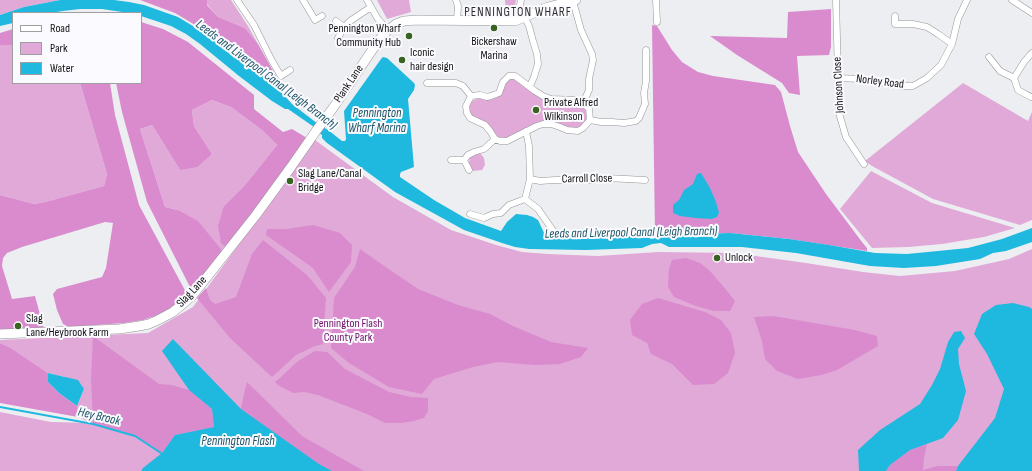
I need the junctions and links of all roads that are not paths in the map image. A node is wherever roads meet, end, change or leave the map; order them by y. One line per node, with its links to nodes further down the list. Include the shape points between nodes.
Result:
1 (236, 0): 28 (street, via 254,25 281,76)
2 (303, 0): 16 (street)
3 (367, 0): 11 (street)
4 (456, 0): 18 (street)
5 (521, 0): 15 (street, via 520,5)
6 (575, 0): 15 (street, Plank Lane, via 548,7); 35 (street, via 581,30 592,54 589,90)
7 (656, 0): 19 (street)
8 (836, 0): 29 (street, Johnson Close)
9 (967, 0): 24 (street, Norley Road, via 958,20)
10 (1012, 0): 12 (street)
11 (371, 7): 21 (street); 22 (street)
12 (1032, 13)
13 (322, 16): 16 (street)
14 (895, 16): 24 (street, via 895,24 927,27)
15 (525, 18): 18 (street, Plank Lane, via 509,22); 32 (street, via 534,41 538,64)
16 (315, 20): 20 (street)
17 (336, 21): 21 (street)
18 (457, 21): 22 (street, Plank Lane, via 404,21)
19 (656, 22)
20 (308, 23)
21 (344, 27): 23 (street)
22 (388, 30): 37 (street, Plank Lane)
23 (338, 38)
24 (952, 44): 29 (street, Norley Road, via 941,65 913,86)
25 (646, 50): 36 (street, via 643,61 646,81 645,104 636,121 624,123)
26 (1032, 54): 30 (street)
27 (989, 57): 30 (street, via 1000,71)
28 (290, 70)
29 (838, 78): 42 (street, Johnson Close, via 839,113 846,137)
30 (1014, 78): 34 (street, via 1018,90)
31 (427, 83): 33 (street, via 456,83 463,86)
32 (530, 86): 33 (street, via 515,76 509,76 503,82 499,93 487,97); 35 (street, via 543,96)
33 (471, 96): 39 (street, via 466,106 467,113 470,118 485,125)
34 (1030, 97)
35 (583, 103): 36 (street, via 589,109)
36 (590, 120): 38 (street, via 578,131 551,124 536,126)
37 (316, 131): 49 (street, Slag Lane, via 256,215 192,296 173,312 149,324 119,329)
38 (526, 131): 39 (street, via 507,140); 44 (street)
39 (495, 139): 41 (street, via 484,149 468,155)
40 (451, 160): 41 (street)
41 (464, 160): 43 (street)
42 (864, 164)
43 (469, 170)
44 (530, 180): 45 (street, Carroll Close); 46 (street)
45 (645, 180)
46 (525, 200): 47 (street, via 509,204 501,213 484,218); 48 (street, via 538,208)
47 (470, 214)
48 (554, 232)
49 (0, 334)

